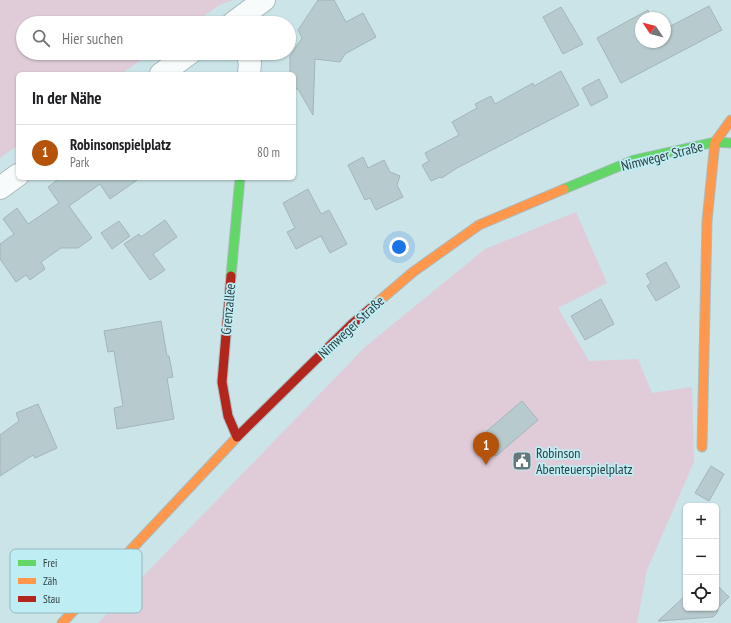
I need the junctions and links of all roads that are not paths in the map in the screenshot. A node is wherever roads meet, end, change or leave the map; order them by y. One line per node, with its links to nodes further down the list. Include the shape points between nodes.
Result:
1 (264, 0): 2 (street)
2 (244, 16)
3 (180, 60): 5 (street)
4 (249, 60): 6 (street)
5 (164, 72)
6 (249, 72)
7 (731, 120): 8 (main road)
8 (715, 142): 9 (main road, Nimweger Straße); 13 (main road, Nimweger Straße, via 634,160 479,225 413,272 352,324); 14 (main road, Nimweger Straße, via 707,221)
9 (731, 143)
10 (16, 176): 12 (street)
11 (240, 180): 13 (main road, Grenzallee, via 222,382 228,416)
12 (0, 188)
13 (237, 437): 15 (main road, Nimweger Straße)
14 (702, 446)
15 (132, 549)
16 (71, 613): 17 (main road, Nimweger Straße)
17 (62, 623)

